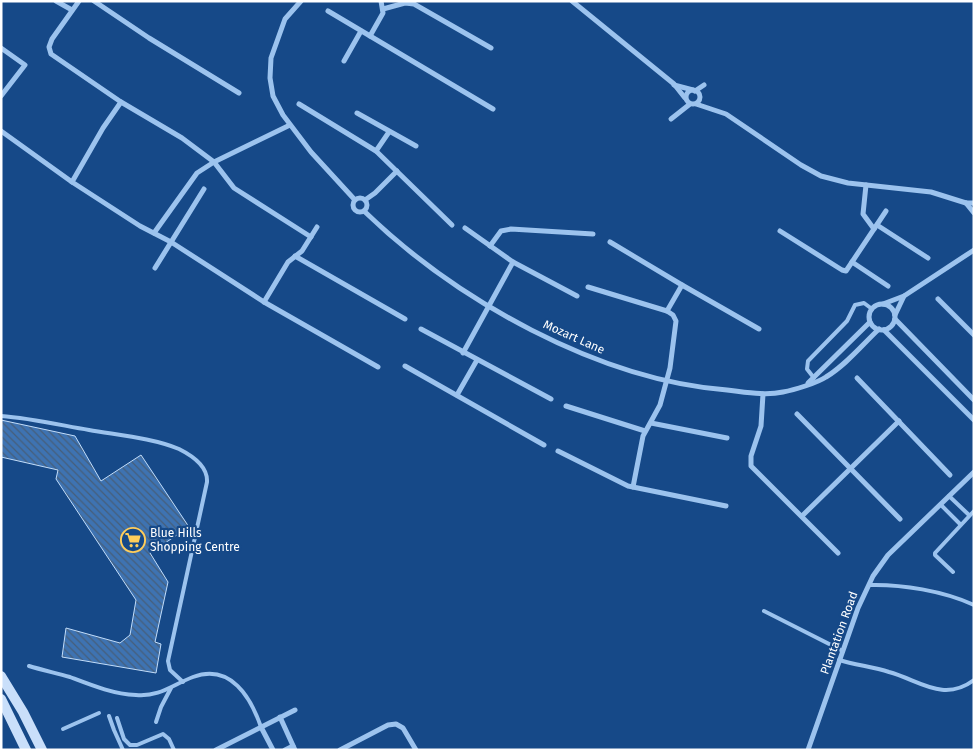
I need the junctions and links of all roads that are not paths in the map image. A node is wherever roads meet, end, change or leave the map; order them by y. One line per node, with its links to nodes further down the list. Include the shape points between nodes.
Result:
1 (56, 1): 8 (street)
2 (79, 1): 8 (street)
3 (94, 1): 17 (street)
4 (301, 1): 29 (street, via 285,19 270,68 273,96)
5 (381, 1): 7 (street)
6 (572, 1): 15 (street)
7 (383, 8): 11 (street); 13 (street, via 414,4)
8 (72, 10): 21 (street, via 52,39 51,54)
9 (328, 11): 10 (street)
10 (361, 31): 11 (street); 14 (street)
11 (370, 36): 25 (street)
12 (1, 48): 18 (street, via 24,64)
13 (491, 48)
14 (344, 61)
15 (674, 84): 16 (street); 20 (street)
16 (694, 90): 19 (street); 19 (street, via 704,85); 20 (street, via 686,94)
17 (239, 93)
18 (1, 96)
19 (700, 97): 23 (street); 24 (street)
20 (685, 99): 23 (street); 27 (street)
21 (121, 102): 34 (street, via 182,138); 36 (street)
22 (299, 104): 33 (street)
23 (693, 104): 24 (street); 27 (street)
24 (707, 108): 37 (street, via 726,114 816,174)
25 (493, 109)
26 (357, 113): 31 (street)
27 (678, 113): 28 (street)
28 (672, 119)
29 (290, 125): 34 (street); 39 (street)
30 (1, 131): 36 (street)
31 (388, 132): 32 (street); 33 (street)
32 (416, 146)
33 (376, 151): 35 (street)
34 (214, 162): 51 (street, via 192,179); 53 (street, via 229,184)
35 (397, 171): 40 (street); 46 (street)
36 (72, 182): 51 (street)
37 (866, 185): 41 (street, via 931,192); 48 (street, via 863,214)
38 (204, 188): 54 (street)
39 (355, 200): 40 (street); 43 (street, via 355,211)
40 (365, 200): 43 (street, via 367,206)
41 (966, 203): 42 (street); 45 (street)
42 (974, 203)
43 (364, 211): 71 (street, Mozart Lane, via 410,251)
44 (886, 211): 48 (street)
45 (974, 213)
46 (452, 225)
47 (317, 227): 53 (street)
48 (876, 227): 59 (street); 61 (street)
49 (465, 228): 56 (street)
50 (780, 231): 61 (street, via 842,270)
51 (154, 233): 54 (street)
52 (593, 234): 56 (street, via 511,229 501,231)
53 (311, 237): 58 (street)
54 (171, 242): 62 (street); 69 (street)
55 (610, 242): 63 (street)
56 (490, 246): 60 (street)
57 (974, 250): 67 (street)
58 (295, 256): 69 (street); 75 (street)
59 (928, 258)
60 (512, 262): 66 (street); 71 (street)
61 (852, 262): 64 (street)
62 (155, 268)
63 (682, 286): 73 (street); 78 (street)
64 (888, 286)
65 (588, 287): 73 (street)
66 (577, 296)
67 (904, 296): 70 (street); 74 (street)
68 (938, 299): 80 (street)
69 (264, 302): 84 (street)
70 (883, 304): 72 (street); 74 (street, via 891,308)
71 (488, 306): 81 (street); 87 (street, Mozart Lane, via 568,348)
72 (872, 309): 76 (street); 85 (lane, via 864,303 855,305 847,321 808,361 807,369)
73 (667, 311): 87 (street, via 676,323)
74 (895, 317): 79 (street, via 891,326); 92 (street)
75 (405, 319)
76 (870, 322): 79 (street); 85 (street, Mozart Lane)
77 (421, 329): 81 (street)
78 (759, 329)
79 (882, 330): 88 (street, Mozart Lane, via 832,372); 96 (street)
80 (974, 335)
81 (463, 353): 82 (street)
82 (477, 360): 90 (street); 91 (street)
83 (405, 366): 90 (street)
84 (378, 367)
85 (814, 378): 88 (street, Mozart Lane)
86 (857, 378): 97 (street)
87 (666, 381): 89 (street, Mozart Lane); 98 (street)
88 (808, 384): 89 (street, Mozart Lane)
89 (763, 394): 112 (street, via 761,426 750,464)
90 (457, 395): 101 (street)
91 (551, 399)
92 (974, 400)
93 (566, 406): 99 (street)
94 (797, 414): 103 (street)
95 (1, 416): 125 (lane, via 164,444 194,458 207,473 168,661 170,670)
96 (974, 420)
97 (900, 421): 103 (street); 105 (street)
98 (651, 423): 99 (street); 100 (street)
99 (644, 431): 106 (street)
100 (727, 438)
101 (544, 445)
102 (558, 451): 106 (street)
103 (851, 468): 112 (street); 113 (street)
104 (974, 472): 107 (street, Plantation Road)
105 (950, 475)
106 (633, 487): 109 (street)
107 (949, 496): 108 (street, Plantation Road); 111 (lane)
108 (940, 505): 114 (lane); 117 (street, Plantation Road, via 888,556)
109 (726, 506)
110 (974, 511): 111 (lane)
111 (969, 515): 114 (lane)
112 (802, 516): 115 (street)
113 (900, 519)
114 (960, 524): 116 (lane, via 935,552 935,556)
115 (838, 553)
116 (953, 572)
117 (868, 585): 118 (lane, via 923,591); 120 (street, Plantation Road)
118 (974, 605)
119 (764, 611): 120 (lane)
120 (843, 651): 121 (street, Plantation Road)
121 (840, 660): 124 (lane, via 902,676 925,687 947,690 965,687); 146 (street, Plantation Road)
122 (29, 666): 126 (lane, via 125,694 152,695)
123 (1, 676): 138 (main road)
124 (974, 680)
125 (183, 682): 126 (lane); 134 (lane, via 207,674 231,680 246,694)
126 (171, 688): 133 (lane)
127 (1, 699): 137 (main road)
128 (294, 710): 131 (street)
129 (99, 713): 135 (lane)
130 (109, 716): 139 (lane)
131 (280, 717): 134 (street); 136 (street)
132 (117, 718): 140 (lane, via 124,739 130,745 163,734)
133 (156, 722)
134 (261, 727): 141 (street); 142 (street)
135 (63, 729)
136 (294, 748): 143 (street)
137 (26, 750)
138 (42, 750)
139 (123, 750)
140 (174, 750)
141 (216, 750)
142 (273, 750)
143 (286, 750)
144 (340, 750): 145 (street, via 392,724 403,728)
145 (416, 750)
146 (808, 750)

